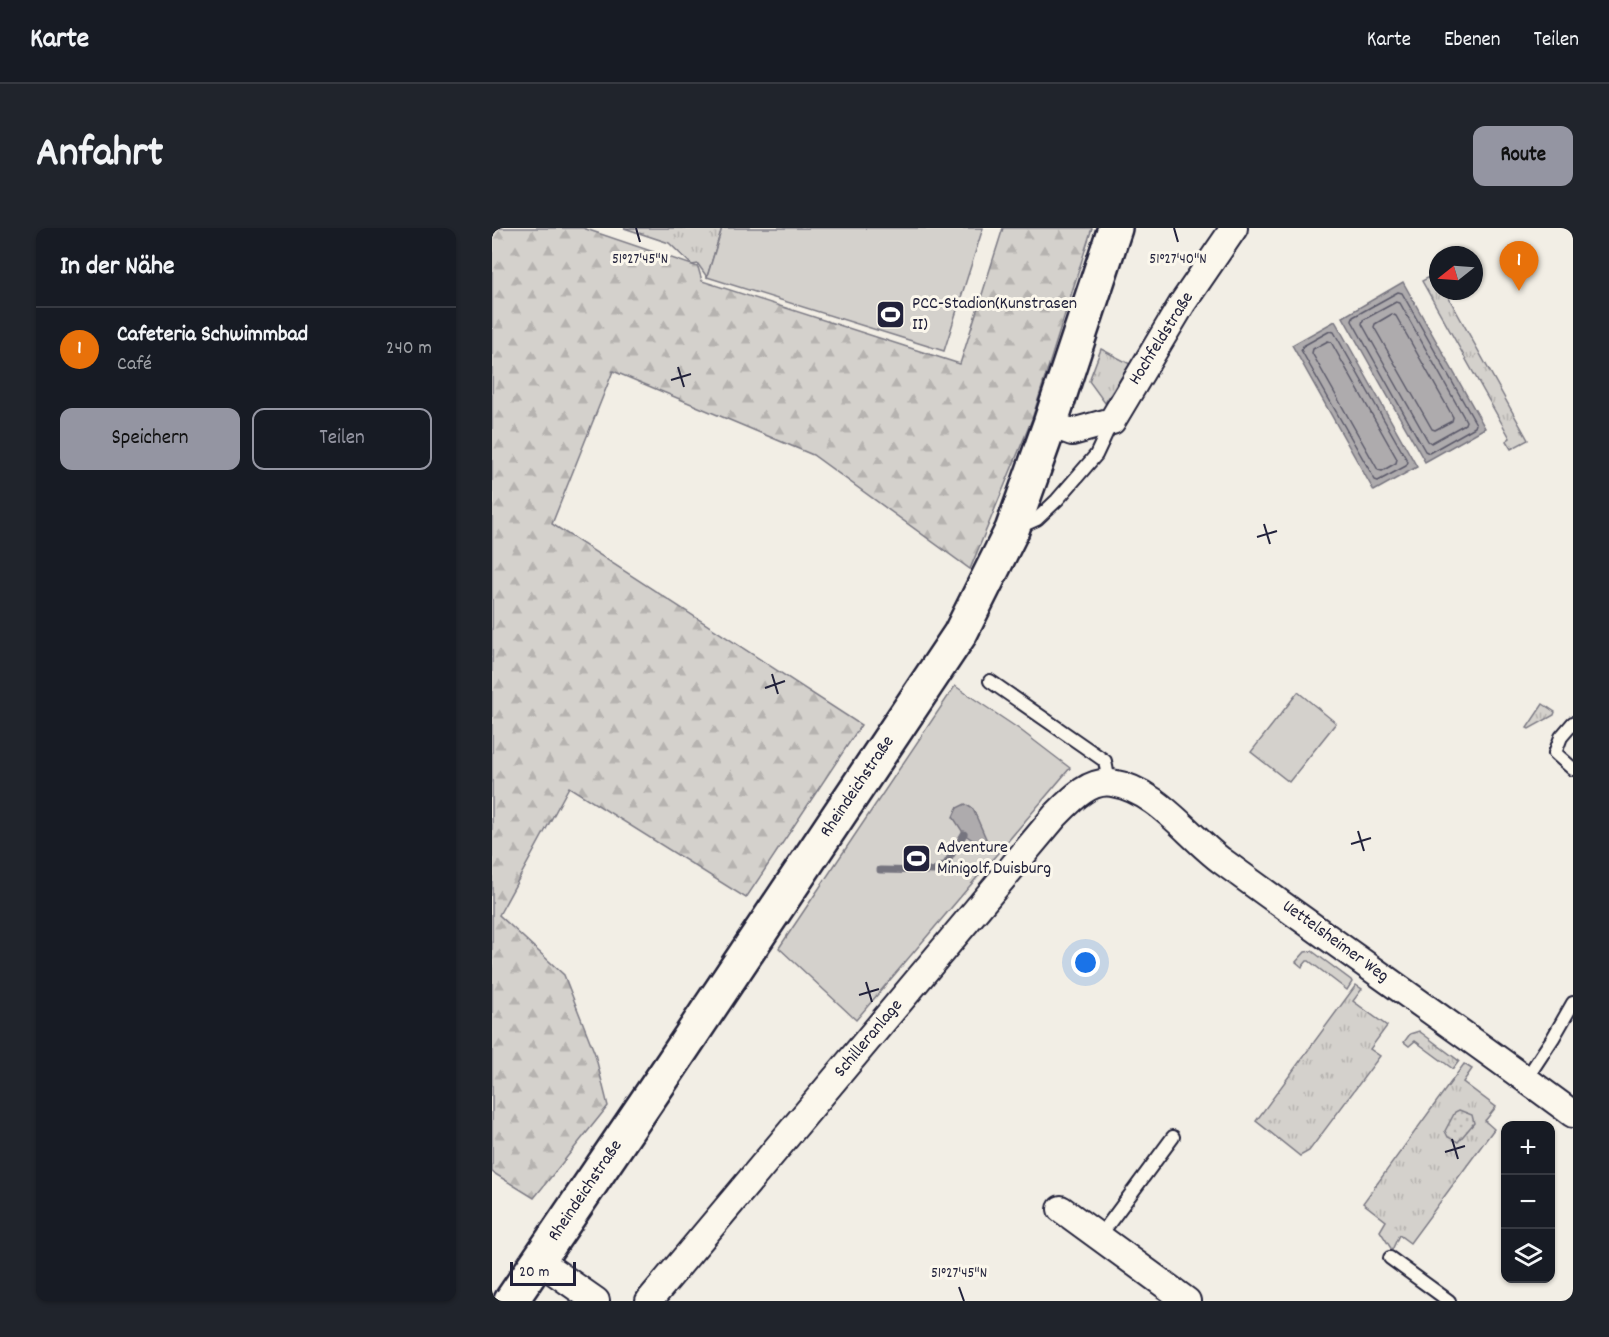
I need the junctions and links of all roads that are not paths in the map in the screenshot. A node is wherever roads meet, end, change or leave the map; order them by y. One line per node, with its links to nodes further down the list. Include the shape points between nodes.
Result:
1 (1115, 228): 4 (main road, Rheindeichstraße)
2 (1234, 228): 3 (street, Hochfeldstraße, via 1182,304)
3 (1112, 421): 4 (street, via 1072,432); 5 (lane, Hochfeldstraße, via 1096,455 1057,500 1037,519)
4 (1050, 424): 5 (main road, Rheindeichstraße)
5 (1012, 530): 17 (main road, Rheindeichstraße, via 960,634)
6 (990, 681): 9 (lane, via 1105,761)
7 (1573, 723): 8 (lane, via 1561,737 1555,753)
8 (1573, 770)
9 (1102, 783): 11 (street, Uettelsheimer Weg, via 1124,786 1152,800 1219,858); 20 (street, Schilleranlage, via 1073,796 1055,816)
10 (1573, 1002): 11 (lane)
11 (1526, 1079): 12 (street, Uettelsheimer Weg)
12 (1573, 1114)
13 (1173, 1137): 15 (lane)
14 (1061, 1209): 15 (street)
15 (1099, 1237): 21 (street)
16 (1390, 1258): 22 (lane)
17 (539, 1261): 18 (street); 19 (main road, Rheindeichstraße)
18 (586, 1298)
19 (511, 1301)
20 (649, 1301)
21 (1187, 1301)
22 (1449, 1301)

